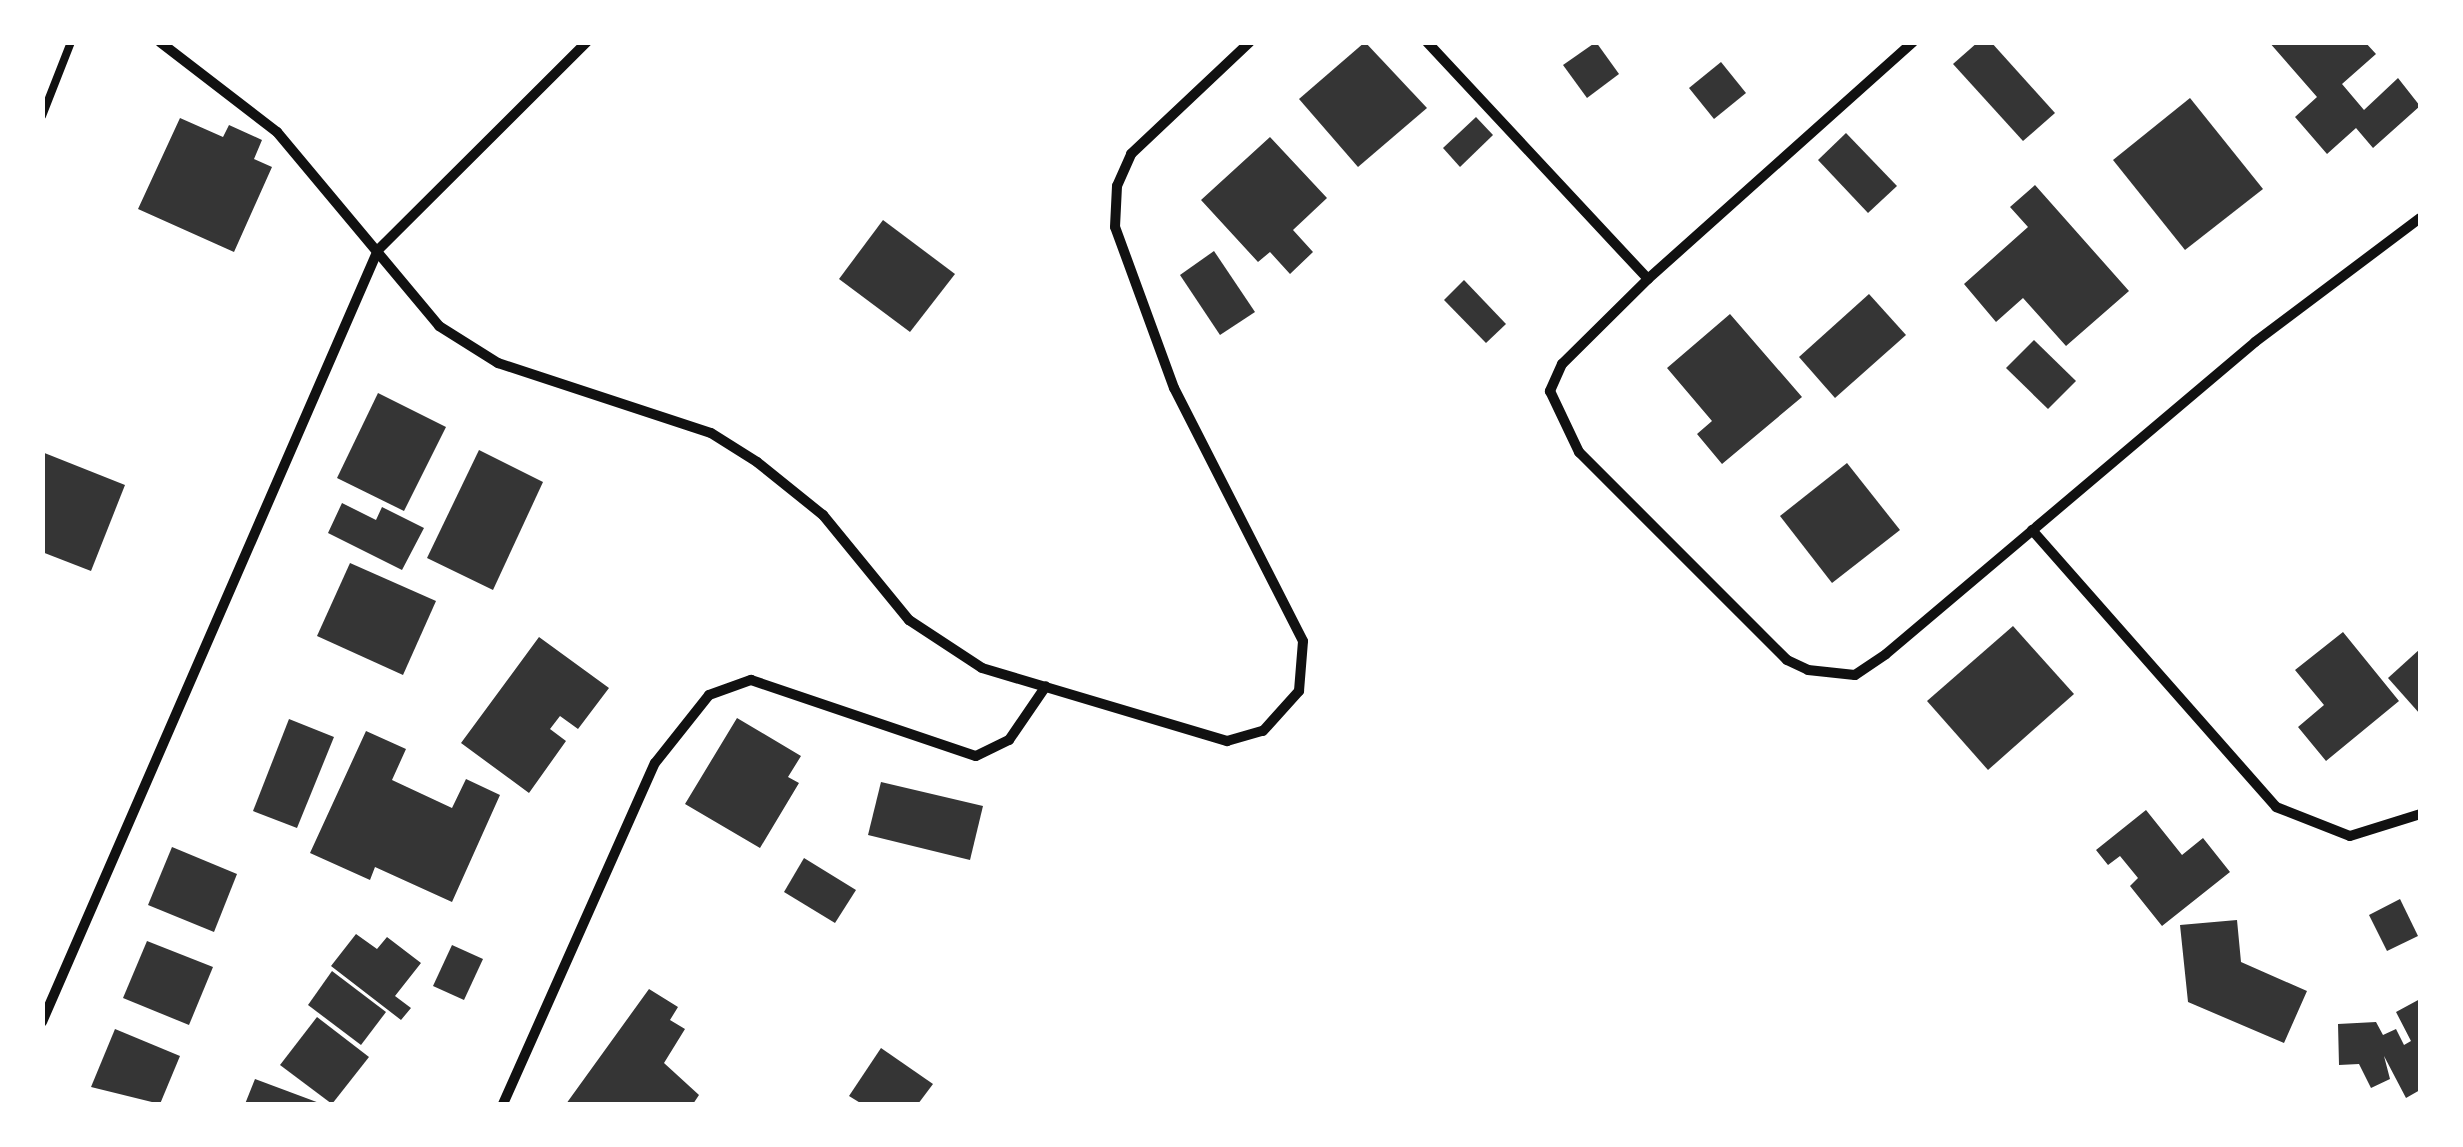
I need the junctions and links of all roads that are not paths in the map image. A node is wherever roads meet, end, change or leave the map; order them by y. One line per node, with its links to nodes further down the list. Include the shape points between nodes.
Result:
1 (72, 42): 7 (lane)
2 (160, 42): 9 (street, via 277,132)
3 (587, 42): 9 (street)
4 (1250, 42): 12 (street, via 1132,154 1116,186 1115,227 1174,388 1286,596 1303,641 1300,691 1263,731 1227,741)
5 (1427, 42): 10 (street)
6 (1912, 42): 10 (street)
7 (42, 116)
8 (2420, 218): 11 (street)
9 (378, 250): 12 (street, via 439,326 498,362 711,433 802,495 934,642); 14 (street)
10 (1648, 279): 11 (street, via 1562,364 1552,412 1579,452 1787,660 1855,675)
11 (2032, 530): 13 (street, via 2276,807 2350,836)
12 (1046, 686): 15 (street, via 1009,740 976,756 751,680 709,696 655,763)
13 (2420, 814)
14 (42, 1022)
15 (503, 1104)

